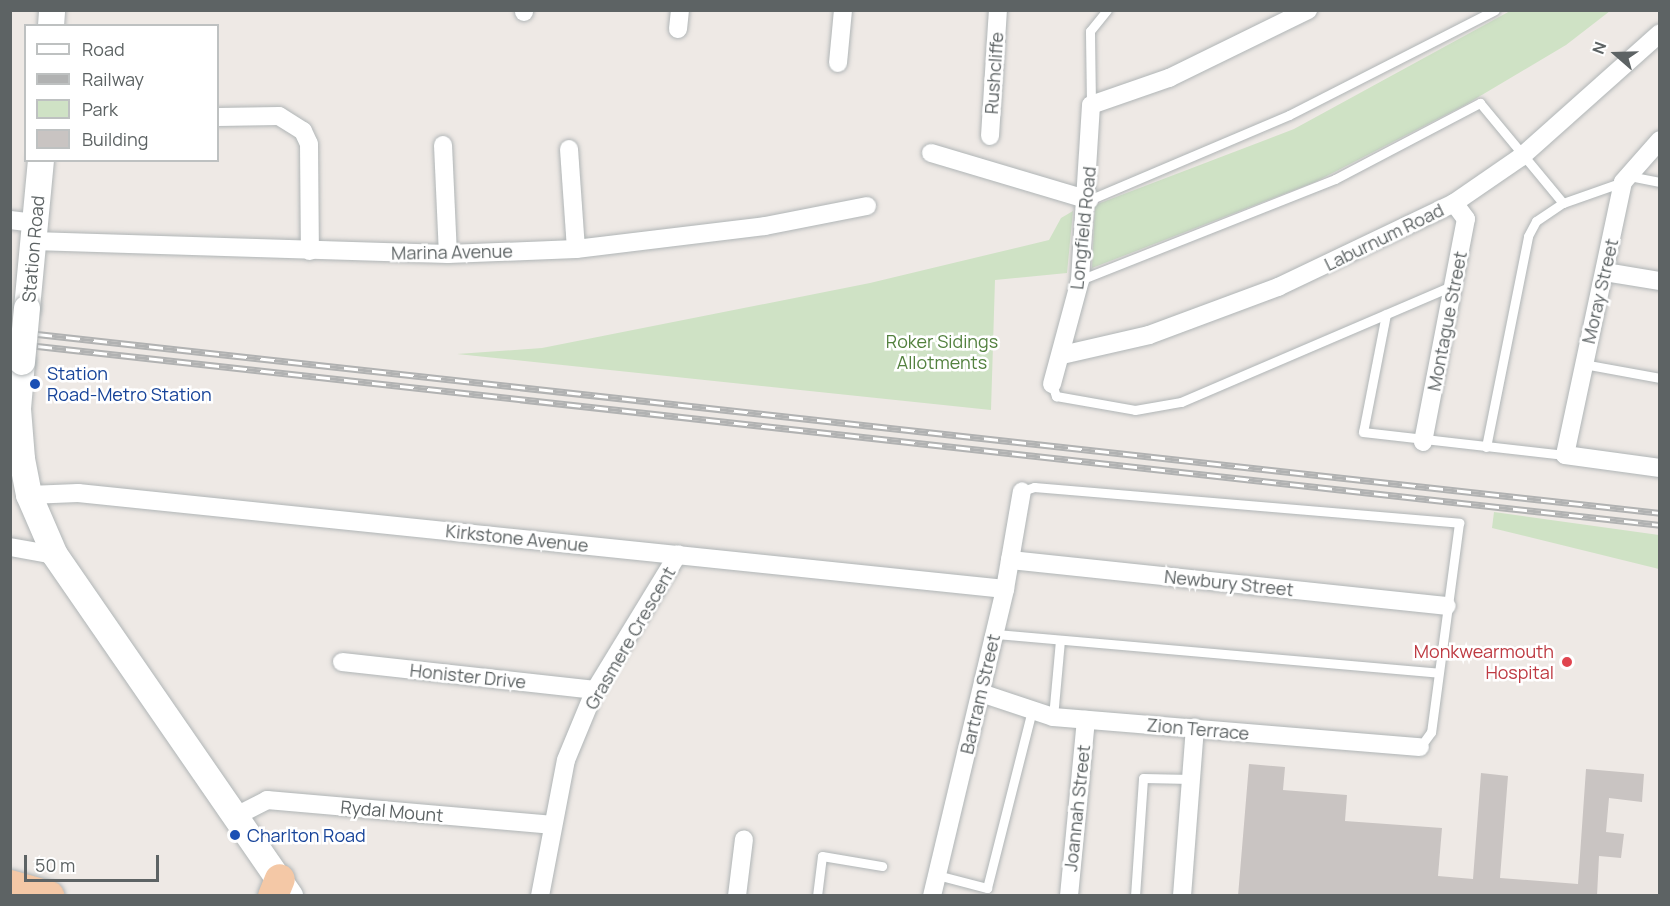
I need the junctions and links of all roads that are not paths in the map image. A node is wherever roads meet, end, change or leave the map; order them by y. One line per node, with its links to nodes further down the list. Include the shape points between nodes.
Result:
1 (680, 10): 7 (street)
2 (843, 10): 9 (street)
3 (998, 10): 12 (street, Rushcliffe)
4 (1107, 10): 10 (lane, via 1090,32)
5 (1308, 10): 10 (street, via 1169,78)
6 (1495, 10): 21 (lane, via 1289,116)
7 (678, 29)
8 (1659, 33): 17 (street, Laburnum Road)
9 (838, 63)
10 (1091, 105): 21 (street, Longfield Road)
11 (219, 117): 27 (street, via 279,116 303,131 309,144)
12 (990, 136)
13 (1659, 140): 19 (street, Moray Street)
14 (443, 145): 28 (street)
15 (569, 149): 26 (street)
16 (931, 153): 21 (street, via 947,166)
17 (1521, 157): 22 (street, Laburnum Road); 23 (lane); 30 (lane, via 1480,103 1335,178)
18 (41, 162): 25 (main road, Station Road)
19 (1626, 179): 20 (lane); 23 (lane); 29 (street, Moray Street)
20 (1659, 182)
21 (1089, 200): 30 (street, Longfield Road)
22 (1454, 203): 32 (street, Montague Street, via 1466,219); 34 (street, Laburnum Road, via 1278,287 1149,335)
23 (1563, 204): 40 (lane, via 1536,221 1528,236)
24 (867, 206): 26 (street, Marina Avenue, via 765,226)
25 (26, 228): 27 (street, Marina Avenue); 38 (main road, Station Road, bridge, via 27,308)
26 (576, 249): 28 (street, Marina Avenue)
27 (309, 251): 28 (street, Marina Avenue)
28 (448, 254)
29 (1605, 272): 31 (street); 35 (street, Moray Street)
30 (1080, 279): 34 (street, Longfield Road)
31 (1659, 281)
32 (1456, 284): 33 (lane); 39 (street, Montague Street)
33 (1386, 314): 37 (lane, via 1181,402 1135,410 1056,396); 39 (lane, via 1363,432)
34 (1062, 355): 37 (street, Longfield Road)
35 (1583, 364): 36 (lane); 41 (street, Moray Street)
36 (1659, 378)
37 (1052, 384)
38 (14, 417): 44 (main road)
39 (1423, 442): 40 (lane)
40 (1486, 447): 41 (lane)
41 (1565, 455): 42 (street)
42 (1659, 468)
43 (1022, 491): 48 (street, Bartram Street); 50 (lane, via 1034,487 1459,523)
44 (29, 495): 46 (street, Kirkstone Avenue, via 78,493); 47 (main road)
45 (10, 547): 47 (street)
46 (678, 554): 49 (street, Kirkstone Avenue); 55 (street, Grasmere Crescent)
47 (55, 555): 63 (main road)
48 (1010, 560): 49 (street, Bartram Street); 50 (street, Newbury Street)
49 (1005, 589): 51 (street, Bartram Street)
50 (1447, 606): 54 (lane)
51 (995, 634): 52 (lane); 56 (street, Bartram Street)
52 (1060, 640): 54 (lane); 58 (lane)
53 (342, 662): 55 (street, Honister Drive)
54 (1437, 673): 61 (lane, via 1431,732)
55 (595, 690): 64 (street, Grasmere Crescent, via 567,760)
56 (981, 693): 57 (street, Zion Terrace); 67 (street, Bartram Street)
57 (1032, 710): 58 (street, Zion Terrace); 67 (lane, via 987,888)
58 (1053, 717): 59 (street, Zion Terrace)
59 (1086, 720): 60 (street, Zion Terrace); 75 (street, Joannah Street)
60 (1195, 728): 61 (street, Zion Terrace); 62 (street)
61 (1420, 747)
62 (1191, 779): 76 (lane, via 1143,777); 77 (street)
63 (238, 815): 64 (street, Rydal Mount, via 267,800); 69 (main road)
64 (551, 825): 71 (street, Grasmere Crescent)
65 (744, 839): 72 (street)
66 (882, 866): 73 (lane, via 822,856)
67 (937, 875): 74 (street, Bartram Street)
68 (10, 885): 70 (highway)
69 (281, 890)
70 (49, 896)
71 (540, 896)
72 (737, 896)
73 (817, 896)
74 (932, 896)
75 (1069, 896)
76 (1135, 896)
77 (1182, 896)

